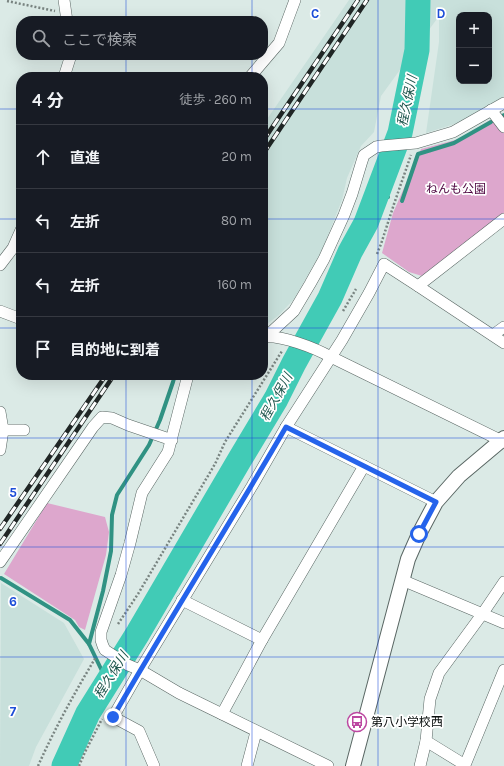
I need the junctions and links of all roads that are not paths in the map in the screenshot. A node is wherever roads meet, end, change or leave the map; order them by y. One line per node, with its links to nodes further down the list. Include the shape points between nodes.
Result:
1 (64, 0): 3 (street)
2 (295, 0): 4 (street, via 279,43)
3 (66, 16)
4 (268, 56)
5 (70, 60): 7 (street)
6 (264, 60): 8 (street)
7 (66, 72)
8 (254, 72)
9 (504, 103): 10 (street)
10 (491, 110): 11 (street); 19 (street, via 453,132 416,143 376,147 364,155 352,194 324,260 294,312)
11 (504, 127)
12 (504, 219): 15 (street)
13 (16, 241): 14 (street)
14 (0, 265)
15 (418, 286): 20 (street); 23 (street, via 384,264)
16 (0, 311): 17 (street)
17 (16, 317)
18 (504, 327): 20 (street)
19 (268, 334)
20 (493, 335): 22 (street)
21 (268, 337): 23 (street, via 289,340)
22 (504, 342)
23 (331, 357): 26 (street); 30 (street)
24 (187, 380): 29 (street)
25 (0, 412): 27 (street)
26 (286, 427): 32 (street); 37 (street)
27 (3, 430): 28 (street); 31 (street)
28 (24, 430)
29 (172, 440): 34 (street, via 112,418 102,417); 41 (street, via 168,452 142,493 125,562 101,632 104,648)
30 (503, 440): 33 (street, via 459,476)
31 (0, 450)
32 (364, 466): 33 (street); 40 (street)
33 (436, 502): 35 (street, via 408,559)
34 (0, 562)
35 (402, 580): 38 (street); 49 (street)
36 (504, 582): 38 (street)
37 (182, 600): 40 (street); 41 (street)
38 (483, 613): 39 (street); 45 (street, via 439,673 430,699)
39 (504, 623)
40 (262, 640): 43 (street)
41 (140, 670): 43 (street); 46 (street, via 113,717 139,731)
42 (504, 670): 45 (street, via 465,765)
43 (222, 714): 44 (street)
44 (256, 732): 47 (street); 48 (street)
45 (426, 741): 50 (street)
46 (154, 766)
47 (248, 766)
48 (328, 766)
49 (353, 766)
50 (420, 766)

